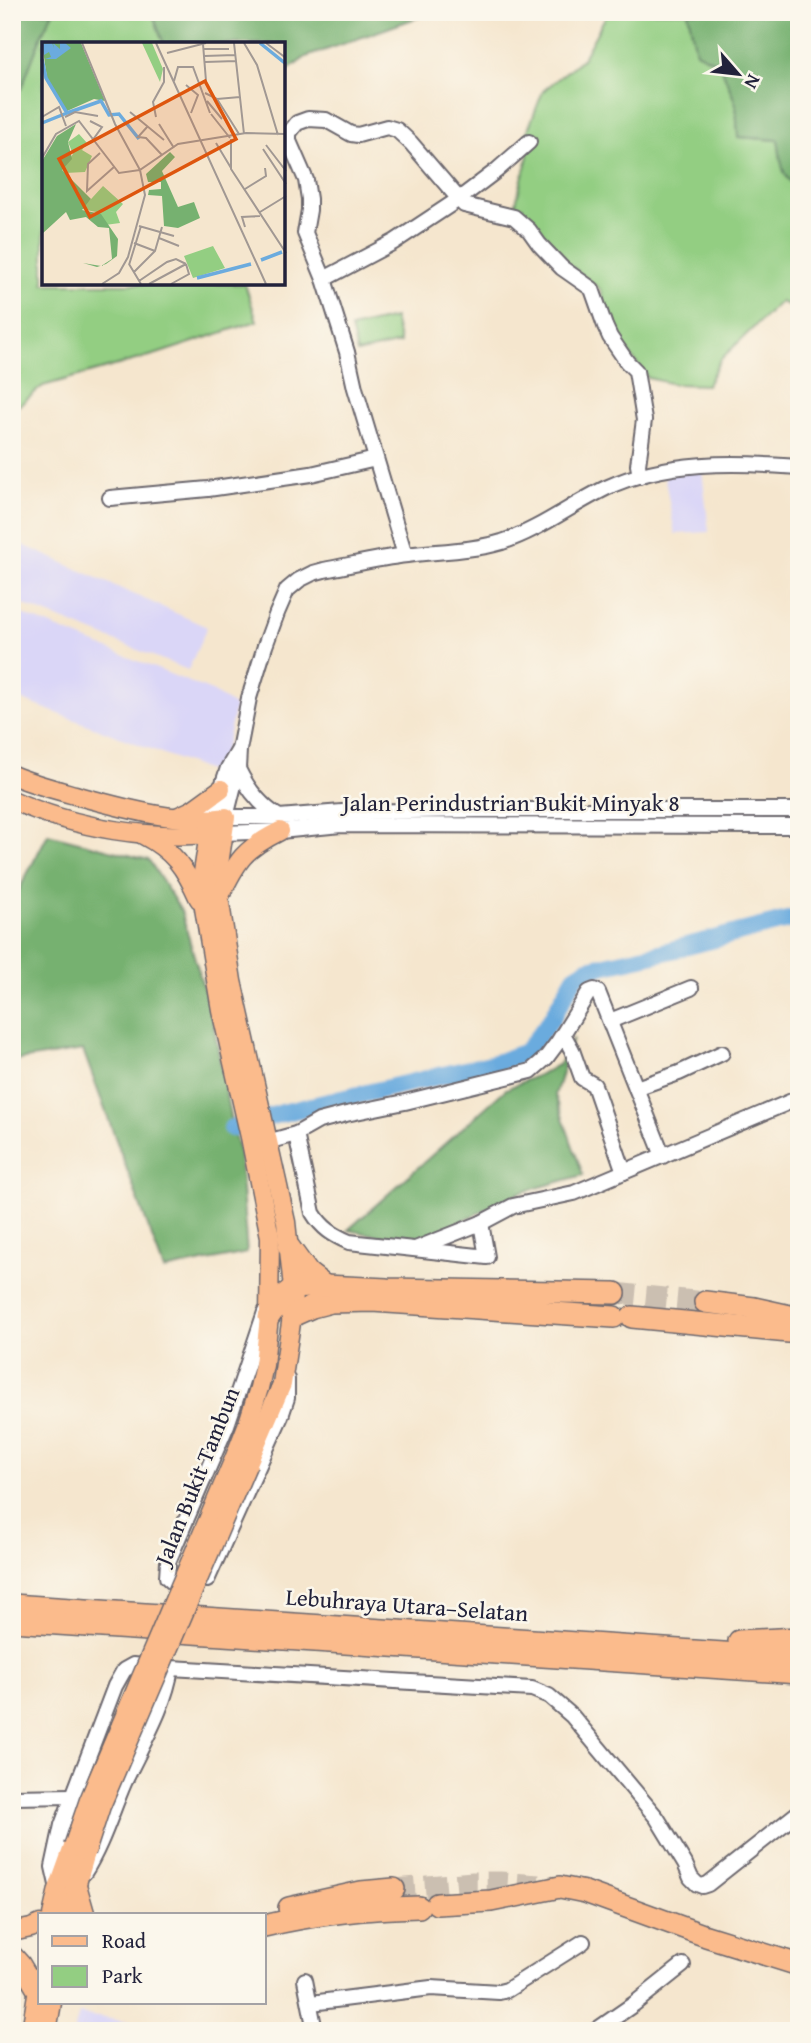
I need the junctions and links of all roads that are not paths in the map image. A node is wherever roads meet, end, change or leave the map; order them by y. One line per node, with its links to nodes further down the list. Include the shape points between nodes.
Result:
1 (529, 142): 2 (street)
2 (459, 199): 3 (street, via 394,242); 3 (street, via 397,130 387,127 358,135 327,120 297,123 289,141 306,180 309,210 305,233); 6 (street, via 464,205 513,217 562,268 592,289 610,337 636,371 644,421)
3 (324, 279): 4 (street)
4 (376, 458): 7 (street, via 311,474); 8 (street)
5 (799, 467): 6 (street, Jalan Bukit Tambun, via 713,464)
6 (640, 476): 8 (street, Jalan Bukit Tambun, via 606,488 506,541)
7 (110, 498)
8 (405, 555): 9 (street, Jalan Bukit Tambun, via 313,573 287,590 263,652)
9 (239, 750): 10 (street, Jalan Bukit Tambun); 12 (street, Jalan Bukit Tambun)
10 (238, 769): 16 (street, via 247,788); 17 (street, Jalan Bukit Tambun)
11 (12, 775): 15 (main road, via 103,803)
12 (221, 789): 15 (main road); 17 (street, Jalan Bukit Tambun)
13 (12, 800): 19 (main road, via 52,816)
14 (799, 810): 16 (street, Jalan Perindustrian Bukit Minyak 8, via 342,812)
15 (177, 817): 17 (main road)
16 (279, 824): 17 (street, Jalan Perindustrian Bukit Minyak 8); 18 (street, Jalan Perindustrian Bukit Minyak 8); 20 (main road, via 244,853)
17 (217, 826): 19 (main road, via 173,835); 20 (main road, Jalan Bukit Tambun); 21 (main road, Jalan Bukit Tambun, via 202,879)
18 (799, 826)
19 (139, 832): 21 (main road, via 174,856)
20 (219, 897): 28 (main road, Jalan Bukit Tambun)
21 (204, 908): 28 (main road, Jalan Bukit Tambun, via 216,988)
22 (691, 988): 23 (street)
23 (610, 1021): 24 (street, via 594,990); 26 (street)
24 (563, 1034): 29 (street, via 531,1071 332,1117); 32 (street, via 582,1078 594,1085)
25 (722, 1053): 26 (street)
26 (636, 1088): 31 (street)
27 (799, 1098): 31 (street)
28 (252, 1106): 30 (main road, Jalan Bukit Tambun)
29 (296, 1134): 30 (street); 35 (street, via 313,1213 320,1224 349,1242)
30 (259, 1139): 34 (main road, Jalan Bukit Tambun, via 286,1222); 40 (main road, Jalan Bukit Tambun, via 270,1237)
31 (663, 1156): 32 (street)
32 (624, 1172): 33 (street, via 574,1193 513,1206)
33 (481, 1223): 35 (street); 35 (street, via 487,1257)
34 (289, 1248): 36 (highway); 37 (main road, Jalan Bukit Tambun)
35 (415, 1249)
36 (325, 1286): 37 (highway); 38 (highway)
37 (293, 1288): 40 (highway); 41 (main road, Jalan Bukit Tambun)
38 (615, 1293)
39 (705, 1302): 42 (highway)
40 (269, 1307): 44 (street, via 227,1425 168,1562 167,1577 178,1587 191,1592 206,1581 285,1405); 45 (main road, Jalan Bukit Tambun, via 259,1388)
41 (292, 1316): 43 (highway, via 331,1302 372,1301); 44 (main road, Jalan Bukit Tambun)
42 (799, 1318)
43 (799, 1333)
44 (287, 1353): 45 (main road, Jalan Bukit Tambun, via 279,1394)
45 (241, 1461): 56 (main road, Jalan Bukit Tambun, bridge, via 101,1806 79,1849)
46 (12, 1605): 49 (highway, Lebuhraya Utara–Selatan)
47 (12, 1620): 52 (highway, Lebuhraya Utara–Selatan)
48 (799, 1638): 49 (highway)
49 (625, 1646): 50 (highway, Lebuhraya Utara–Selatan)
50 (799, 1658)
51 (172, 1668): 53 (street, via 133,1665 124,1670); 55 (street, via 542,1692 584,1729 657,1818 691,1878 702,1886); 56 (street, via 167,1691 94,1858)
52 (799, 1673)
53 (73, 1796): 54 (street); 56 (street, via 53,1867)
54 (12, 1797)
55 (799, 1812)
56 (67, 1889): 58 (main road, Jalan Bukit Tambun); 59 (main road, Jalan Bukit Tambun); 60 (highway)
57 (394, 1889): 61 (highway)
58 (53, 1913)
59 (68, 1913)
60 (83, 1913)
61 (265, 1913)
62 (38, 1925): 64 (main road)
63 (266, 1926): 65 (highway, via 336,1913 491,1900 560,1887 610,1900)
64 (12, 1932)
65 (706, 1936): 69 (highway); 70 (highway)
66 (583, 1942): 74 (street, via 499,1992 431,1988)
67 (12, 1954): 72 (main road)
68 (683, 1965): 79 (street)
69 (799, 1965)
70 (799, 1978)
71 (306, 1980): 74 (street)
72 (38, 1983)
73 (38, 1990): 76 (main road)
74 (311, 2003): 78 (street)
75 (52, 2004): 77 (main road)
76 (31, 2031)
77 (47, 2031)
78 (315, 2031)
79 (595, 2031)

